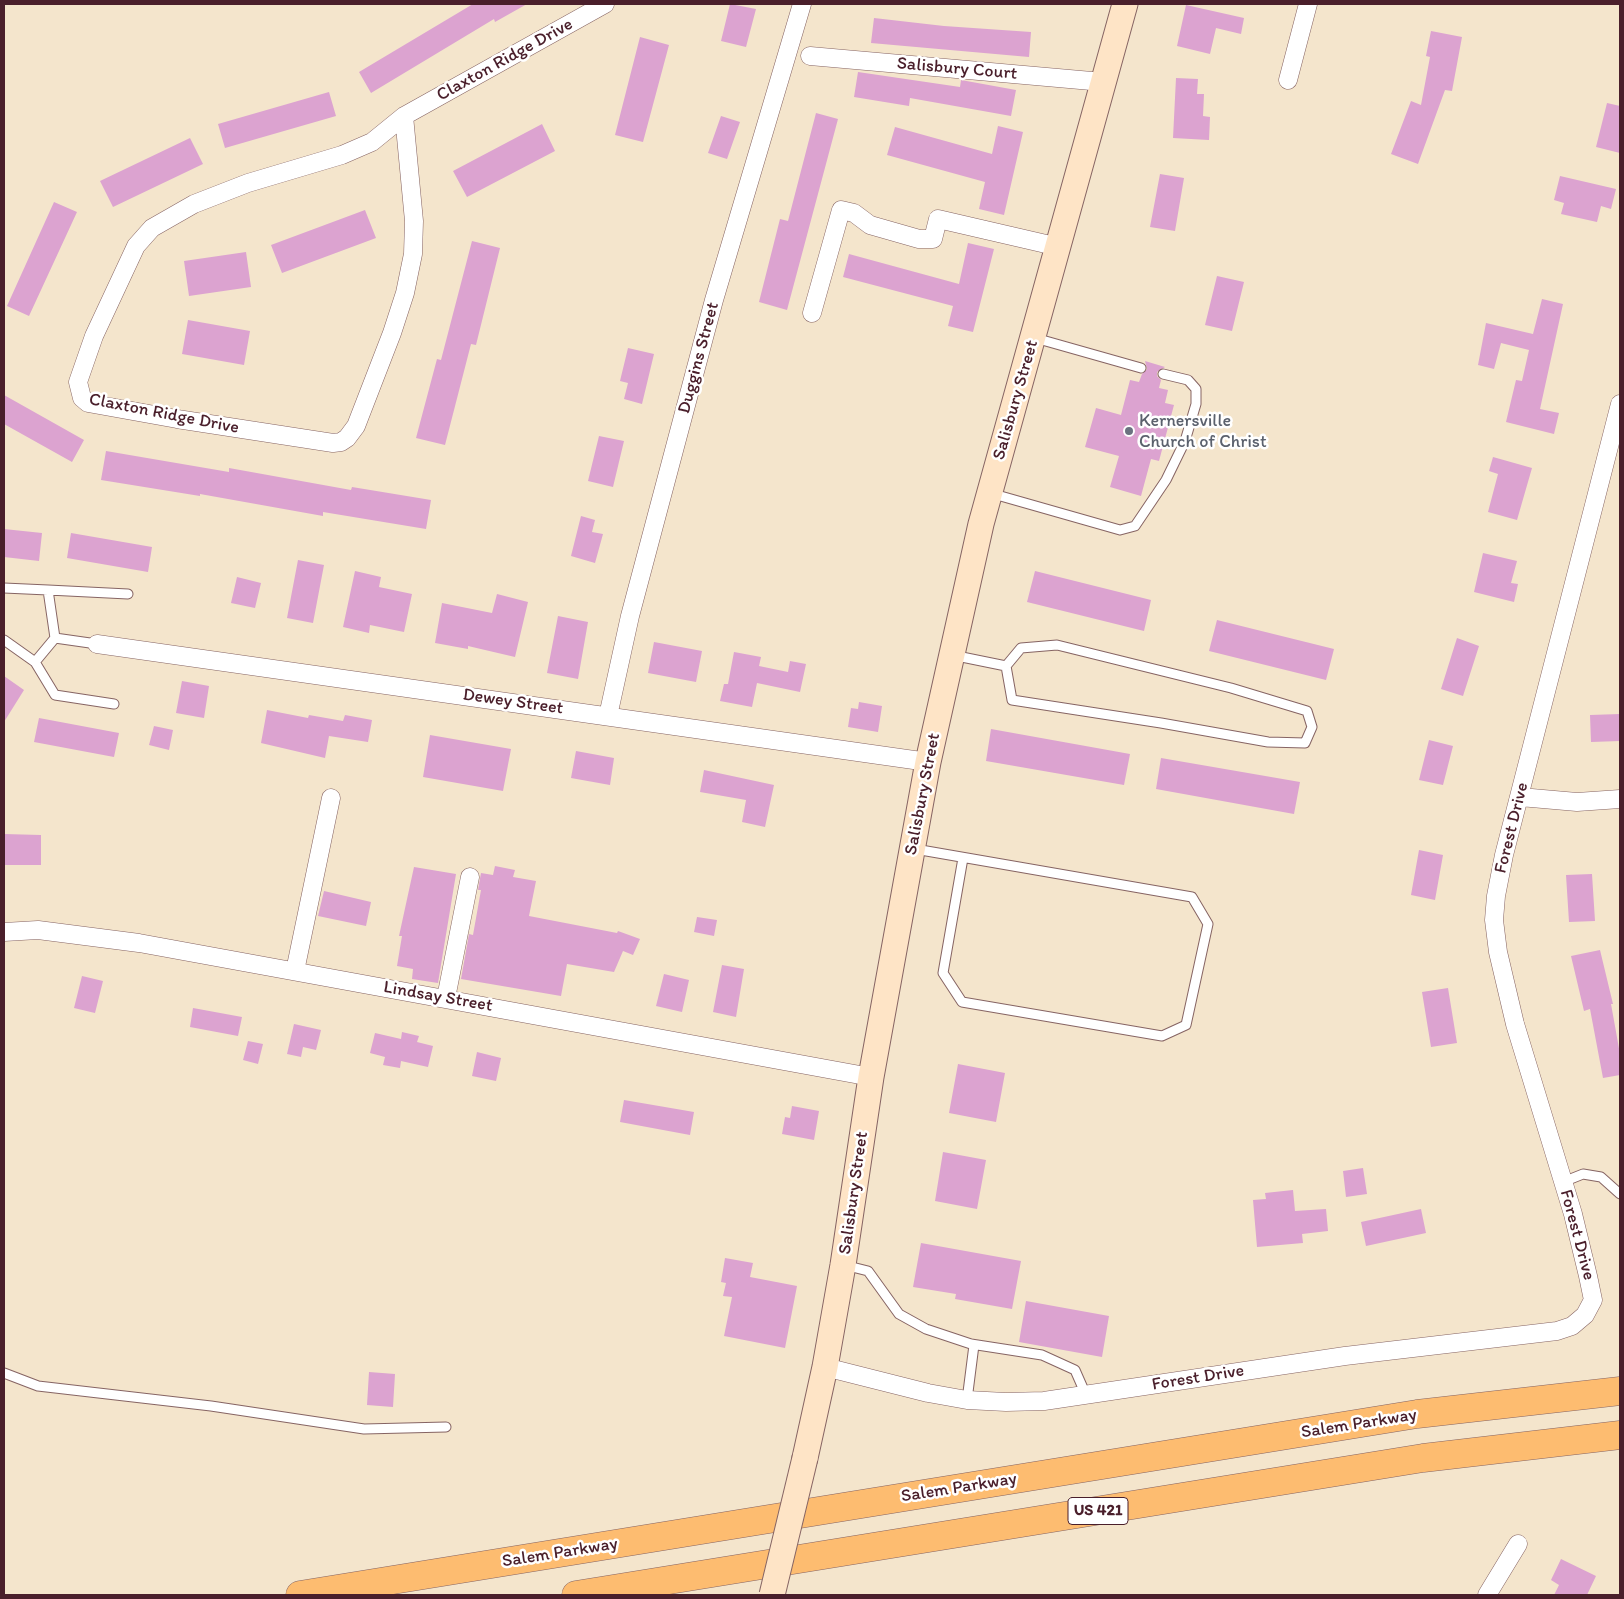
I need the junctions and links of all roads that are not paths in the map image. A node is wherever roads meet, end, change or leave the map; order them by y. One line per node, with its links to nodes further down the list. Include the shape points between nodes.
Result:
1 (605, 4): 8 (street, Claxton Ridge Drive)
2 (802, 4): 26 (street, Duggins Street, via 714,300 630,616)
3 (1125, 4): 7 (main road, Salisbury Street)
4 (1308, 4): 6 (street)
5 (810, 56): 7 (street, Salisbury Court)
6 (1288, 80)
7 (1104, 82): 9 (main road, Salisbury Street)
8 (404, 116): 8 (street, Claxton Ridge Drive, via 372,142 194,204 152,228 136,246 94,336 78,382 82,398 88,403 177,419 333,443 347,438 359,419 392,333 413,254 414,221)
9 (1059, 247): 10 (street, via 938,220 933,239 919,240 870,225 841,210); 11 (main road, Salisbury Street)
10 (812, 313)
11 (1033, 338): 12 (lane); 15 (main road, Salisbury Street)
12 (1141, 368)
13 (1163, 374): 15 (lane, via 1188,380 1196,389 1196,404 1186,441 1166,480 1135,526 1120,530)
14 (1620, 404): 28 (street, Forest Drive)
15 (990, 493): 22 (main road, Salisbury Street)
16 (4, 588): 17 (lane)
17 (48, 590): 18 (lane); 19 (lane)
18 (128, 594)
19 (56, 638): 21 (lane); 23 (lane)
20 (4, 640): 23 (lane)
21 (97, 644): 26 (street, Dewey Street)
22 (952, 655): 24 (lane); 27 (main road, Salisbury Street)
23 (35, 662): 25 (lane, via 55,695)
24 (1006, 666): 24 (lane, via 1021,648 1057,645 1231,688 1307,711 1312,727 1305,743 1268,742 1012,700)
25 (114, 704)
26 (608, 716): 27 (street, Dewey Street)
27 (928, 762): 31 (main road, Salisbury Street)
28 (1520, 797): 30 (street, via 1577,802); 38 (street, Forest Drive, via 1496,896 1494,920 1515,1024)
29 (331, 798): 35 (street)
30 (1620, 800)
31 (912, 848): 32 (lane); 37 (main road, Salisbury Street)
32 (963, 858): 32 (lane, via 1192,897 1208,924 1186,1025 1162,1036 962,1002 943,973)
33 (470, 877): 36 (street)
34 (4, 932): 35 (street, Lindsay Street, via 38,930 138,943)
35 (295, 971): 36 (street, Lindsay Street)
36 (446, 998): 37 (street, Lindsay Street)
37 (871, 1076): 40 (main road, Salisbury Street)
38 (1563, 1182): 39 (lane, via 1583,1174 1601,1177); 45 (street, Forest Drive, via 1593,1300 1585,1315 1572,1326 1557,1332 1345,1356)
39 (1620, 1194)
40 (843, 1265): 41 (lane, via 868,1271 900,1314 926,1330); 42 (main road, Salisbury Street)
41 (974, 1345): 45 (lane, via 1042,1355 1075,1370); 46 (lane)
42 (825, 1367): 46 (street, Forest Drive); 52 (main road, Salisbury Street, bridge)
43 (4, 1373): 47 (lane, via 38,1386 211,1406 364,1429)
44 (1620, 1391): 50 (highway, Salem Parkway, via 1417,1414)
45 (1086, 1395): 46 (street, Forest Drive, via 1034,1401)
46 (967, 1400)
47 (446, 1427)
48 (1620, 1435): 51 (highway, US 421, via 1423,1458)
49 (1518, 1544): 53 (street)
50 (300, 1595)
51 (576, 1595)
52 (772, 1595)
53 (1487, 1595)

